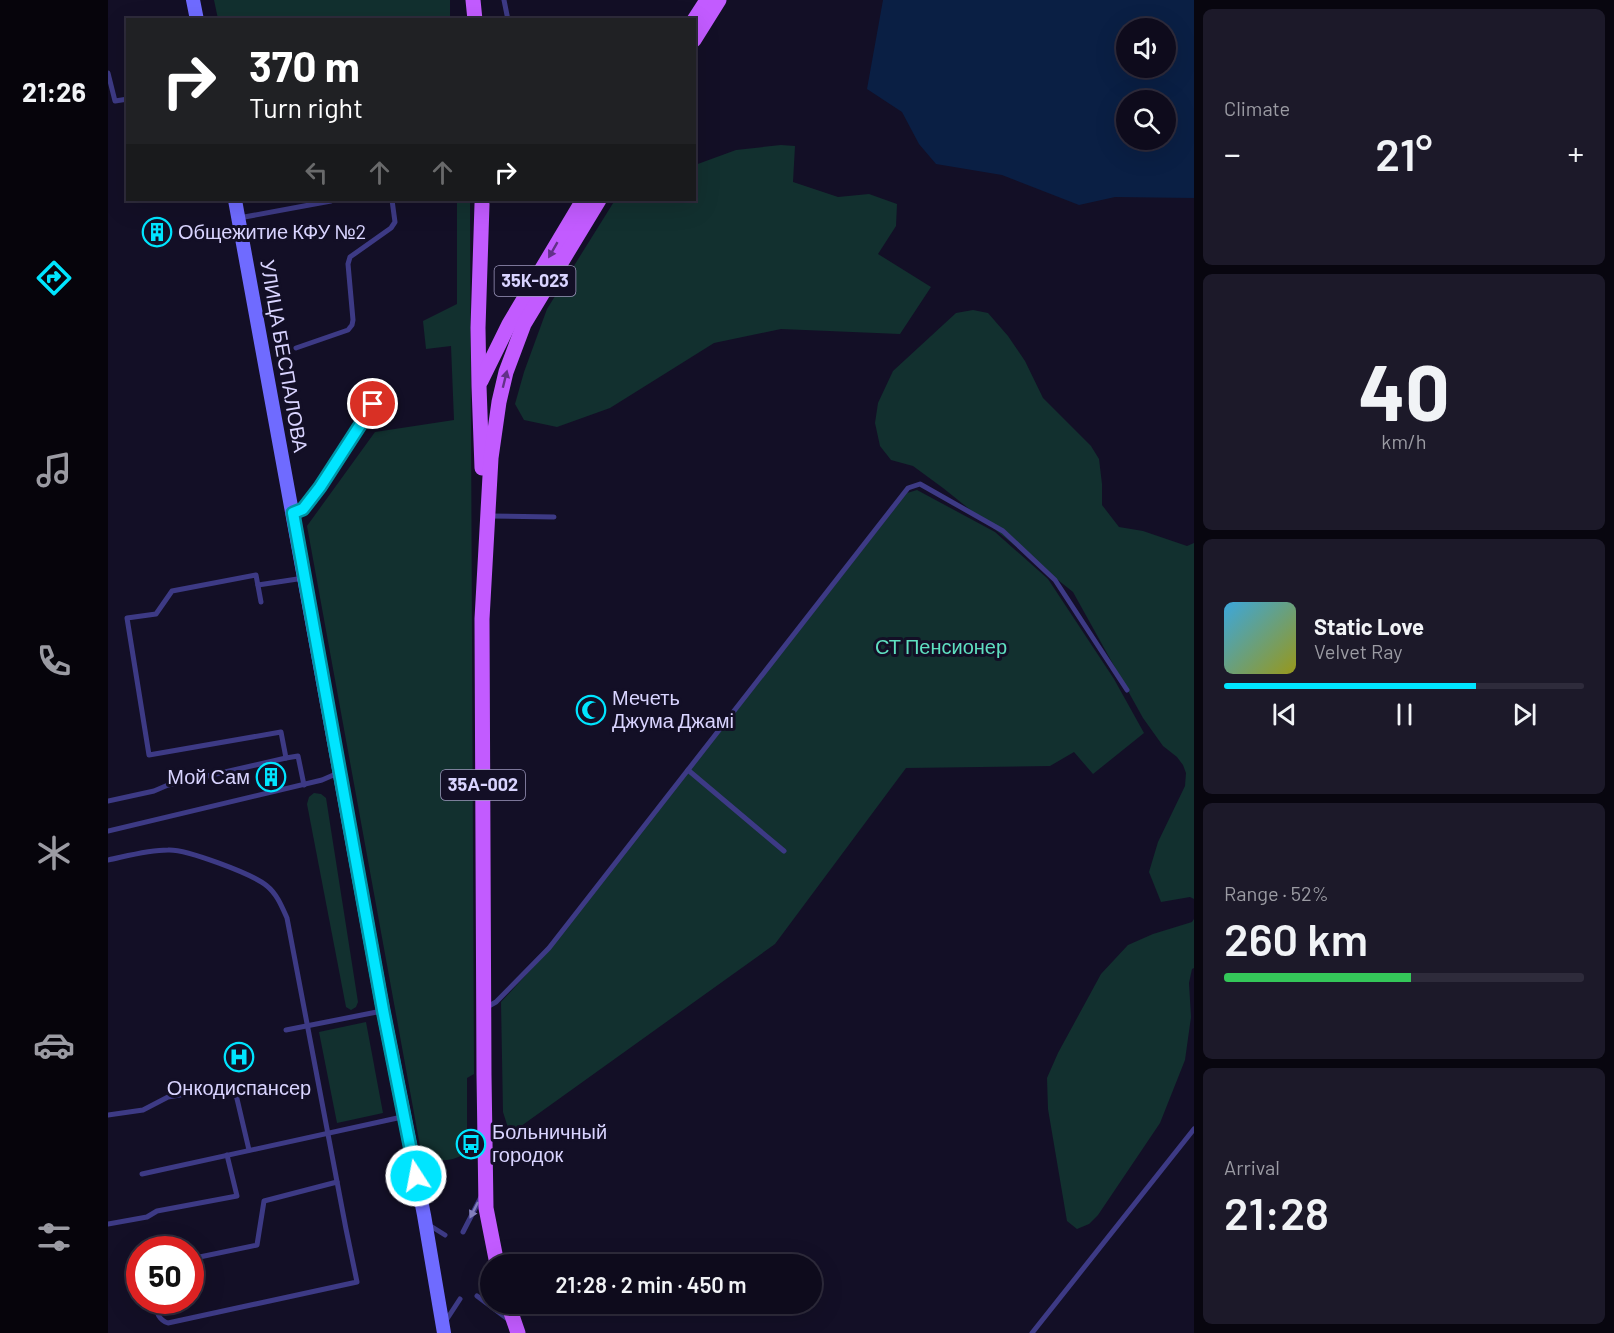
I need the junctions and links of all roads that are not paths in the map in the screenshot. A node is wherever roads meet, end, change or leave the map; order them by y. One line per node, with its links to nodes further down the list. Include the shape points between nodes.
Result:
1 (193, 0): 6 (main road)
2 (473, 0): 7 (main road)
3 (504, 0): 8 (lane)
4 (707, 0): 9 (main road)
5 (719, 0): 10 (main road)
6 (197, 18)
7 (475, 18)
8 (508, 18)
9 (695, 18)
10 (696, 37)
11 (108, 73): 12 (lane, via 115,101)
12 (126, 99)
13 (235, 201): 19 (main road, УЛИЦА БЕСПАЛОВА)
14 (331, 201): 19 (lane)
15 (392, 201): 20 (lane, via 392,228 351,257 348,264 352,325 348,330)
16 (483, 201): 21 (main road); 22 (main road)
17 (598, 201): 24 (main road, 35А-002, one-way to 17, via 506,372 524,324)
18 (579, 202): 21 (main road, 35К-023, one-way to 21)
19 (239, 218): 25 (main road, УЛИЦА БЕСПАЛОВА)
20 (296, 348)
21 (489, 363): 22 (main road, 35К-023); 24 (main road)
22 (479, 386): 28 (main road, 35А-002)
23 (373, 404): 25 (lane, via 320,487 303,509)
24 (491, 458): 26 (main road, 35А-002)
25 (293, 513): 29 (main road, УЛИЦА БЕСПАЛОВА)
26 (487, 516): 27 (lane); 28 (main road, 35А-002)
27 (554, 518)
28 (484, 562): 41 (main road, 35А-002)
29 (304, 578): 30 (lane); 35 (main road, УЛИЦА БЕСПАЛОВА)
30 (258, 585): 31 (lane); 33 (lane, via 256,575 172,591 156,614 127,618 149,755 281,732)
31 (261, 602)
32 (1127, 690): 34 (lane, via 1055,580 1003,531 920,484 908,489)
33 (286, 758): 36 (lane, via 298,756); 37 (lane)
34 (688, 770): 39 (lane); 41 (lane, via 549,948 496,1002)
35 (340, 773): 36 (lane); 42 (main road, УЛИЦА БЕСПАЛОВА)
36 (304, 785): 38 (lane)
37 (108, 801)
38 (108, 831)
39 (784, 851)
40 (108, 860): 43 (lane, via 181,851 268,886 287,918)
41 (484, 1008): 53 (main road, 35А-002)
42 (383, 1010): 43 (lane); 46 (main road, УЛИЦА БЕСПАЛОВА)
43 (307, 1026): 44 (lane); 48 (lane)
44 (286, 1030)
45 (108, 1115): 49 (lane, via 143,1110 168,1097 234,1086)
46 (404, 1117): 48 (lane); 54 (main road, УЛИЦА БЕСПАЛОВА)
47 (1194, 1129): 66 (lane)
48 (328, 1133): 49 (lane); 52 (lane)
49 (249, 1150): 50 (lane)
50 (227, 1155): 51 (lane); 55 (lane, via 237,1196)
51 (142, 1174)
52 (337, 1182): 59 (lane, via 264,1201 257,1245); 62 (lane, via 357,1281 168,1323 161,1321)
53 (485, 1188): 56 (lane, one-way to 56); 58 (main road, 35А-002)
54 (425, 1222): 57 (lane); 65 (main road, УЛИЦА БЕСПАЛОВА)
55 (108, 1224)
56 (463, 1232)
57 (445, 1235)
58 (495, 1254)
59 (204, 1256)
60 (477, 1296): 64 (lane)
61 (460, 1299): 65 (lane)
62 (158, 1314)
63 (512, 1314): 64 (main road)
64 (517, 1329)
65 (443, 1330)
66 (1032, 1333)

